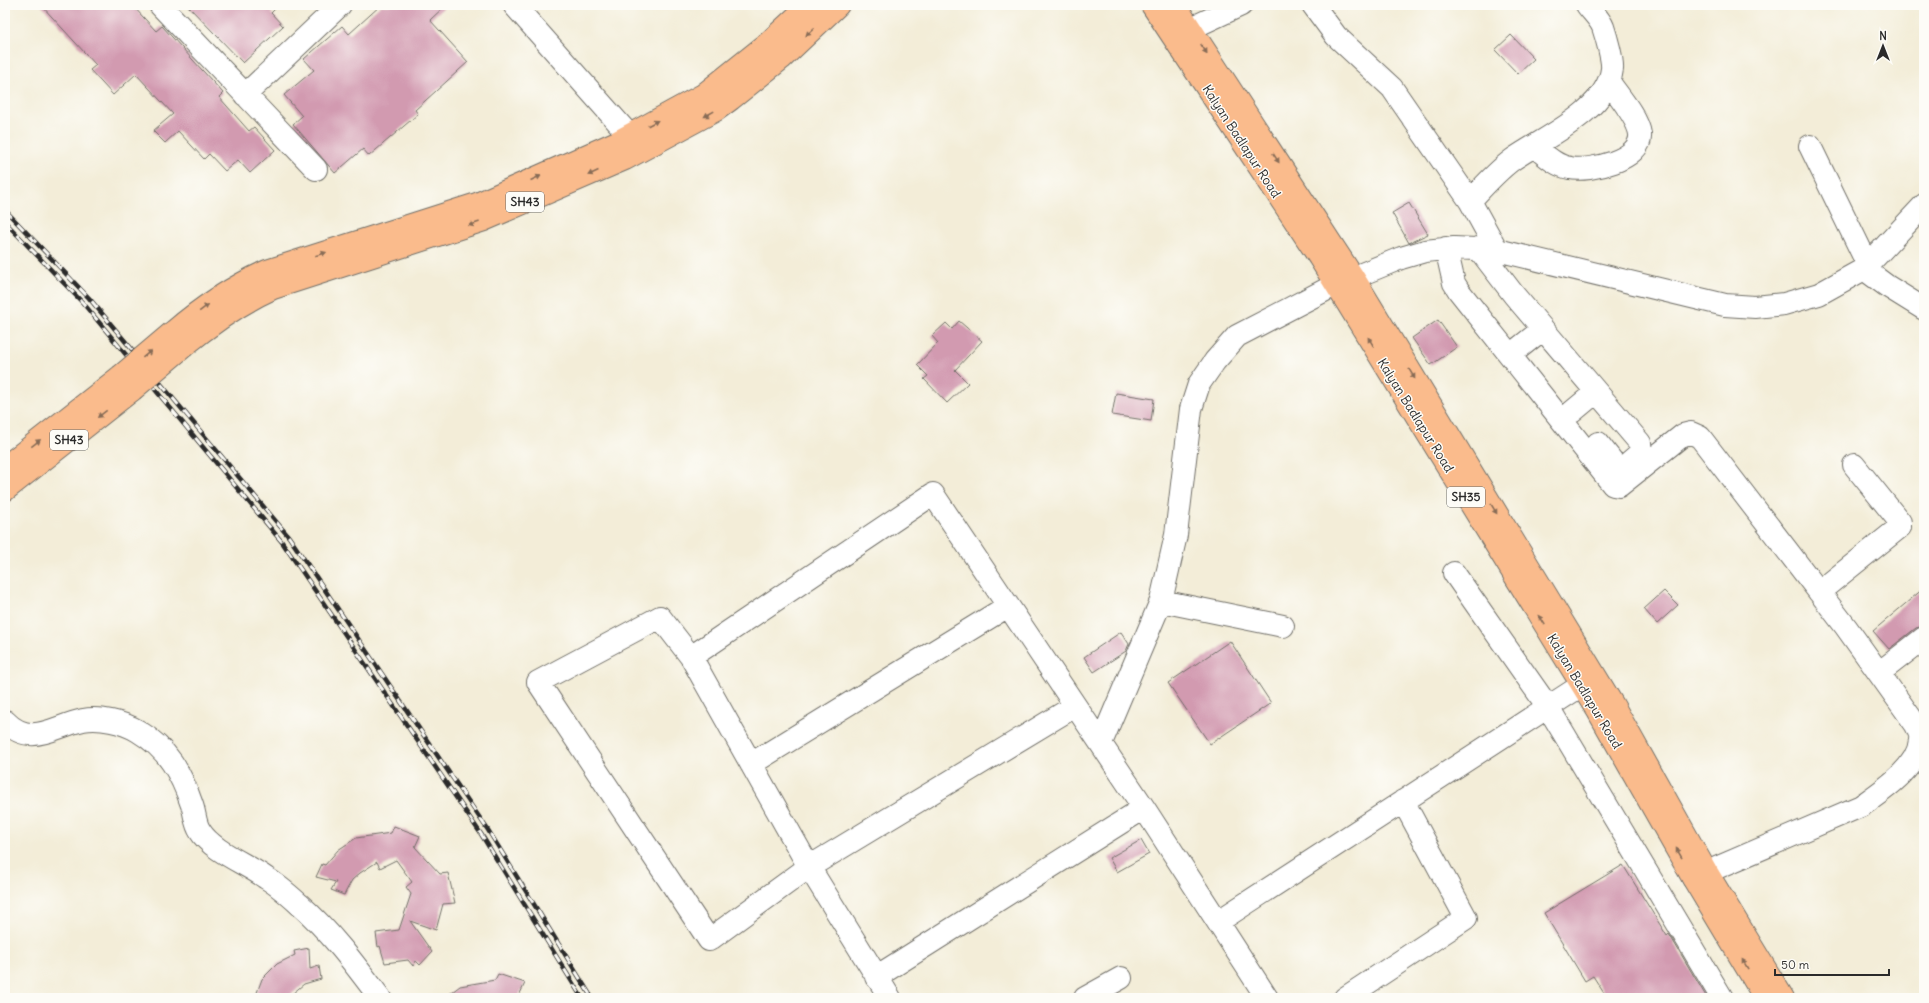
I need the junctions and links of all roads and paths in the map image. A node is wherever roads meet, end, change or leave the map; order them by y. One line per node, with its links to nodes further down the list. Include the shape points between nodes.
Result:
1 (160, 5): 13 (street)
2 (340, 5): 13 (street)
3 (514, 5): 14 (street)
4 (809, 5): 14 (main road, SH43, one-way to 4, via 704,95 768,43)
5 (838, 5): 14 (main road, SH43, one-way to 14, via 781,58 716,110)
6 (1152, 5): 11 (main road, Kalyan Badlapur Road / SH35)
7 (1175, 5): 11 (main road, Kalyan Badlapur Road / SH35)
8 (1241, 5): 11 (street)
9 (1313, 5): 18 (street, via 1336,36 1392,88)
10 (1587, 5): 12 (street, via 1603,26 1612,67)
11 (1182, 32): 23 (main road, Kalyan Badlapur Road / SH35, via 1319,257)
12 (1609, 82): 15 (street, via 1602,94 1578,117); 15 (street, via 1638,125 1640,142 1626,157 1585,169 1570,168 1557,164)
13 (246, 95): 17 (street)
14 (634, 143): 28 (main road, SH43, bridge, via 477,204 267,271 243,282 217,297 179,339)
15 (1534, 146): 18 (street, via 1502,168)
16 (1810, 146): 22 (street)
17 (316, 169)
18 (1470, 201): 21 (street)
19 (1924, 205): 22 (street)
20 (1446, 248): 21 (street); 23 (street, via 1401,258); 35 (street, via 1454,282 1459,291 1613,485 1619,486 1683,435 1696,434)
21 (1487, 249): 22 (street, via 1725,305 1754,308 1784,304 1819,294); 26 (street)
22 (1866, 267): 24 (street, via 1887,286)
23 (1344, 281): 36 (street, via 1238,336 1214,361 1199,384 1191,409 1176,535); 42 (main road, Kalyan Badlapur Road / SH35, one-way to 23); 45 (main road, Kalyan Badlapur Road / SH35, one-way to 45)
24 (1924, 308)
25 (1494, 317): 27 (street)
26 (1543, 329): 27 (street); 29 (street)
27 (1519, 348): 30 (street)
28 (126, 383): 32 (main road, SH43, one-way to 28); 33 (main road, SH43, one-way to 33)
29 (1596, 392): 30 (street); 30 (street, via 1640,443 1641,452 1626,464 1616,466)
30 (1572, 412)
31 (1854, 465): 35 (street, via 1900,522 1900,527)
32 (5, 467)
33 (5, 490)
34 (1454, 573): 44 (street)
35 (1819, 592): 41 (street)
36 (1161, 601): 38 (street); 48 (street)
37 (1008, 606): 40 (street, via 933,494); 43 (street); 49 (street)
38 (1283, 626)
39 (1924, 638): 41 (street)
40 (691, 657): 49 (street); 52 (street, via 660,617 538,682 709,940)
41 (1879, 673): 47 (street)
42 (1582, 685): 44 (street); 45 (main road, Kalyan Badlapur Road / SH35)
43 (1075, 706): 48 (street); 52 (street)
44 (1548, 707): 50 (street); 62 (street)
45 (1606, 708): 53 (main road, Kalyan Badlapur Road / SH35)
46 (5, 721): 57 (street, via 11,728 24,734 42,734 85,720 112,720 137,730 157,743 173,762 192,804 199,830 208,841 267,878 300,904)
47 (1920, 722): 53 (street, via 1921,739 1912,762 1861,806)
48 (1101, 743): 51 (street)
49 (751, 764): 52 (street)
50 (1403, 801): 54 (street); 61 (street, via 1466,918)
51 (1144, 808): 54 (street); 55 (street)
52 (809, 867): 55 (street)
53 (1700, 874): 63 (main road, Kalyan Badlapur Road / SH35, one-way to 53); 64 (main road, Kalyan Badlapur Road / SH35)
54 (1219, 921): 60 (street)
55 (876, 977): 58 (street)
56 (1121, 978): 59 (street)
57 (380, 998)
58 (890, 998)
59 (1085, 998)
60 (1267, 998)
61 (1345, 998)
62 (1722, 998)
63 (1765, 998)
64 (1783, 998)

